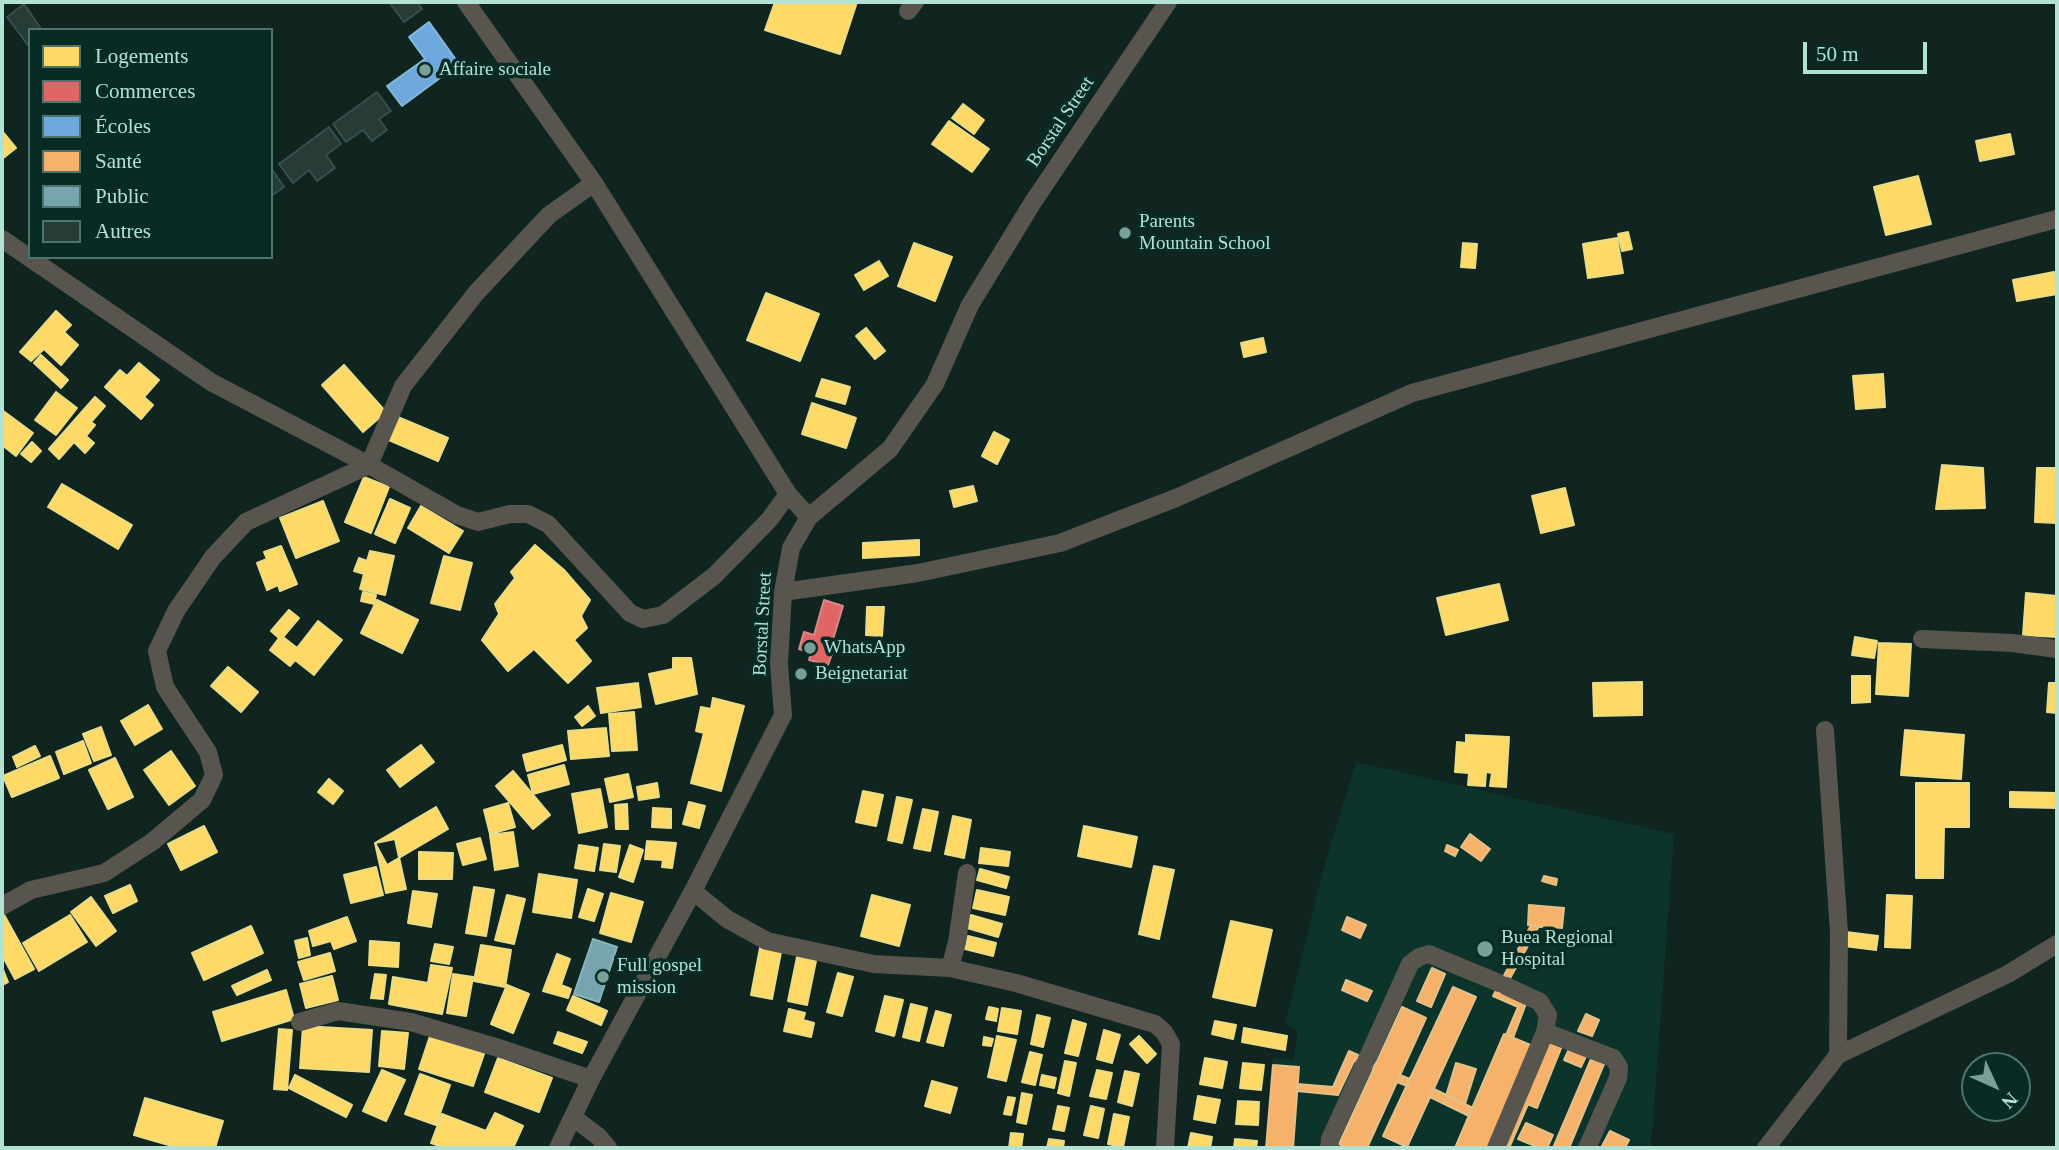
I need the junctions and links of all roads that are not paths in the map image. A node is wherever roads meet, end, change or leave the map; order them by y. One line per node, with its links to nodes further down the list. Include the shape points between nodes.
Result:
1 (466, 2): 3 (street)
2 (1168, 2): 10 (street, Borstal Street, via 1033,202 970,304 935,384 890,449)
3 (594, 183): 8 (street, via 549,215 476,293 403,386); 9 (street)
4 (2057, 219): 11 (street, via 1412,393 1176,498 1060,543 918,573)
5 (2, 239): 6 (street)
6 (28, 257)
7 (31, 259): 8 (street, via 211,382)
8 (369, 465): 9 (street, via 457,515 478,522 527,514 548,524 630,613 643,619 663,615 714,576); 17 (street, via 246,522 213,557 176,611 156,651 165,687 208,752 214,775 202,800 152,842 104,873 32,890)
9 (788, 494): 10 (street)
10 (809, 517): 11 (street, Borstal Street, via 790,548)
11 (783, 592): 16 (street, Borstal Street, via 779,664 783,715)
12 (1922, 639): 13 (street)
13 (2057, 649)
14 (1825, 730): 22 (street, via 1839,932)
15 (967, 873): 19 (street)
16 (693, 891): 19 (street, via 727,919 767,941 874,964); 23 (street, Borstal Street)
17 (2, 906)
18 (2057, 944): 22 (street, via 2008,974)
19 (950, 968): 27 (street, via 1155,1024 1171,1044)
20 (300, 1023): 23 (street, via 338,1011 411,1022)
21 (1545, 1032): 28 (street, via 1548,1015 1540,1002 1429,954 1419,957 1410,964); 29 (street); 30 (street, via 1613,1058 1619,1067)
22 (1838, 1055): 31 (street)
23 (591, 1079): 24 (street, Borstal Street)
24 (573, 1118): 25 (street, Borstal Street); 26 (street)
25 (558, 1148)
26 (608, 1148)
27 (1165, 1148)
28 (1329, 1148)
29 (1496, 1148)
30 (1587, 1148)
31 (1766, 1148)

